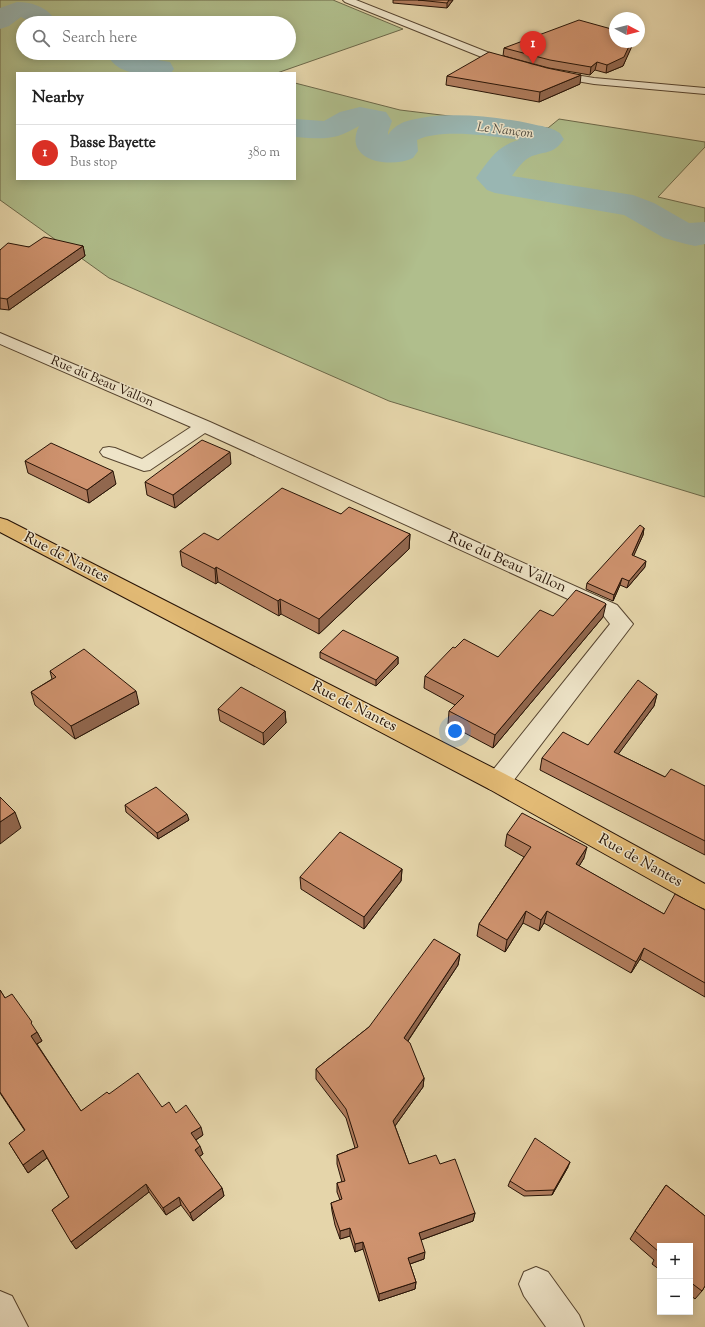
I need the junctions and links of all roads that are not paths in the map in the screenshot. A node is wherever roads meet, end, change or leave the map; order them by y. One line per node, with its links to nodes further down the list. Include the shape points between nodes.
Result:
1 (348, 0): 3 (street)
2 (502, 51): 3 (street)
3 (488, 56): 4 (street)
4 (525, 68)
5 (538, 71): 6 (street, via 594,81)
6 (705, 92)
7 (0, 338): 8 (street, Rue du Beau Vallon)
8 (204, 426): 9 (street, via 144,466); 11 (street, Rue du Beau Vallon, via 610,610 622,624)
9 (109, 452)
10 (0, 524): 11 (main road, Rue de Nantes)
11 (498, 782): 12 (main road, Rue de Nantes)
12 (705, 897)
13 (536, 1284): 16 (street)
14 (0, 1308): 15 (street)
15 (11, 1327)
16 (567, 1327)

